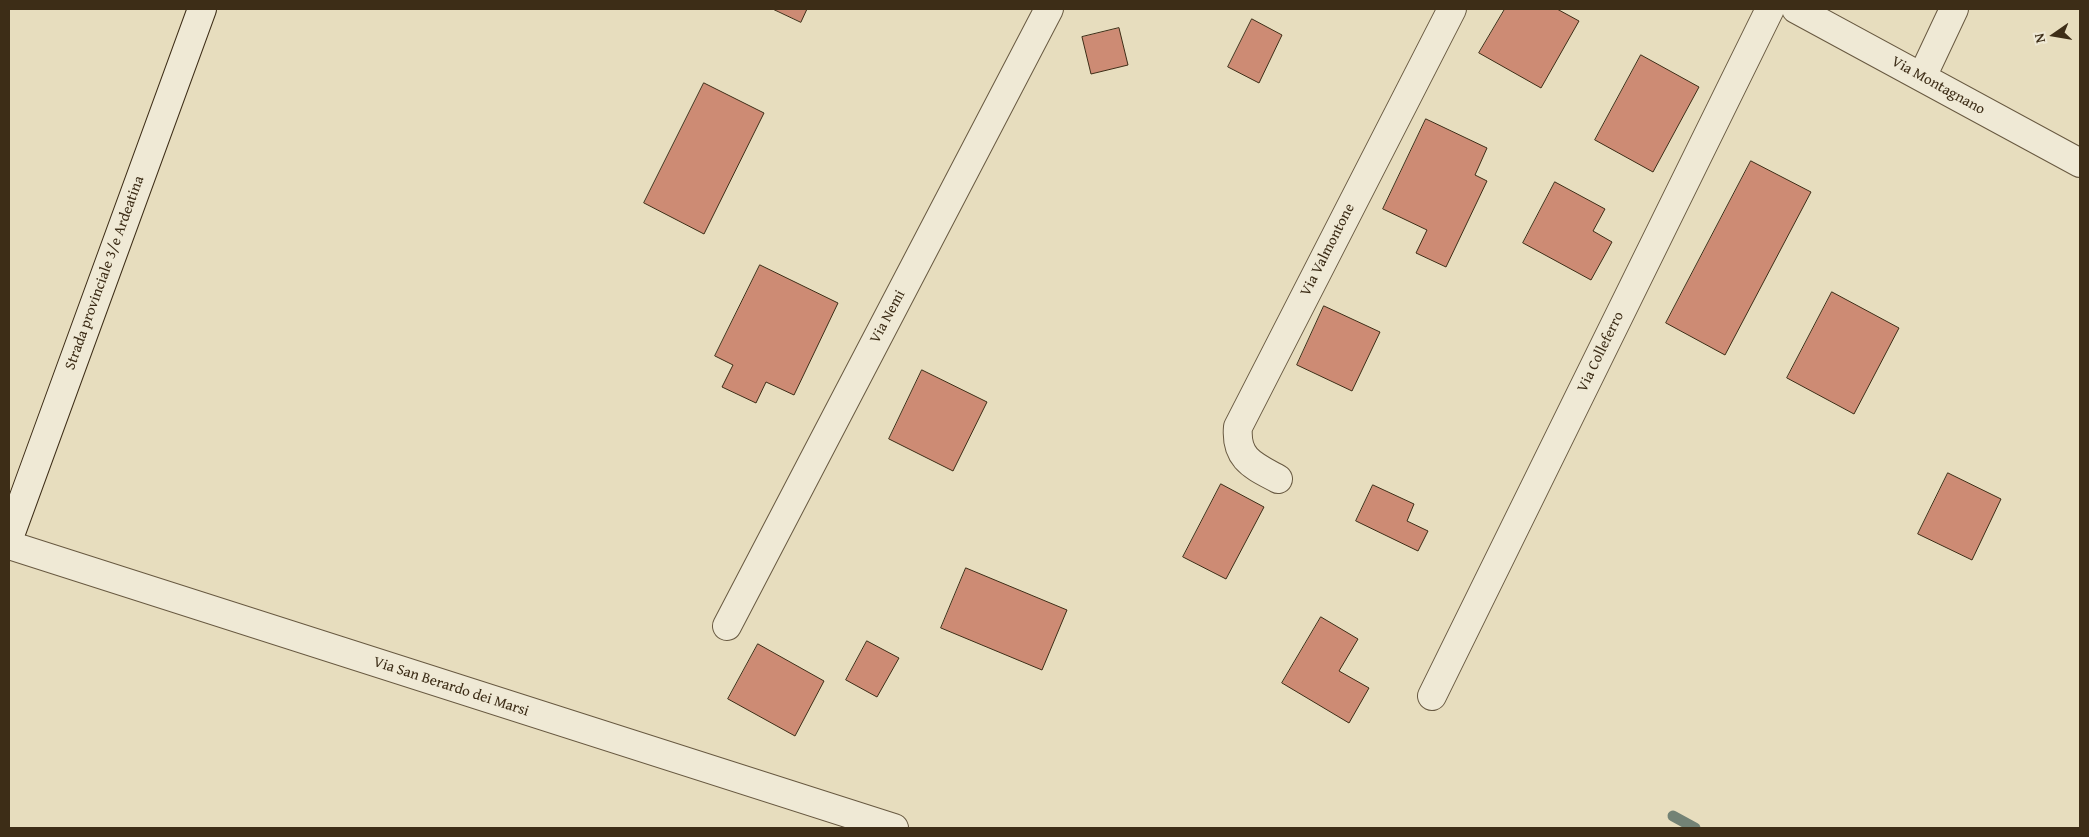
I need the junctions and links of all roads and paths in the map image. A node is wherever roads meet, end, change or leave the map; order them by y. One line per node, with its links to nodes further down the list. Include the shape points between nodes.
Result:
1 (202, 9): 10 (street, Strada provinciale 3/e Ardeatina)
2 (1049, 9): 12 (street, Via Nemi)
3 (1452, 9): 9 (street, Via Valmontone, via 1238,427 1238,446 1247,460)
4 (1770, 9): 13 (street, Via Colleferro)
5 (1796, 9): 7 (street, Via Montagnano)
6 (1954, 9): 7 (street)
7 (1922, 77): 8 (street, Via Montagnano)
8 (2080, 163)
9 (1278, 479)
10 (9, 538)
11 (9, 544): 14 (street, Via San Berardo dei Marsi)
12 (727, 626)
13 (1432, 696)
14 (894, 828)

